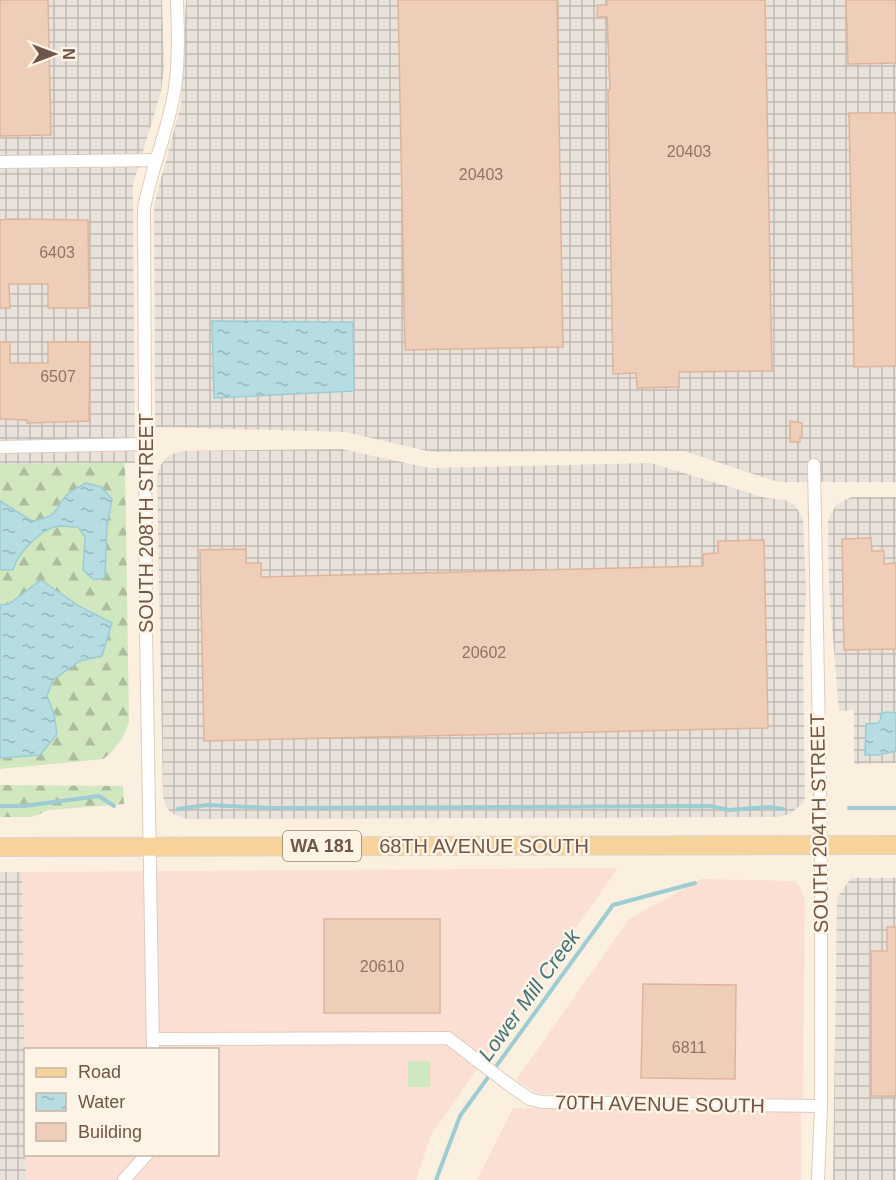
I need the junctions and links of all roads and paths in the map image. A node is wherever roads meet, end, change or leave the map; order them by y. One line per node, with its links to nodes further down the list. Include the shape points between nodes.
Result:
1 (177, 0): 2 (street, SOUTH 208TH STREET, via 175,89)
2 (155, 160): 3 (street); 4 (street, SOUTH 208TH STREET, via 144,209)
3 (0, 162)
4 (146, 444): 5 (street); 9 (street, SOUTH 208TH STREET)
5 (0, 447)
6 (814, 465): 7 (street, SOUTH 204TH STREET)
7 (821, 845): 8 (main road, 68TH AVENUE SOUTH / WA 181); 9 (main road, 68TH AVENUE SOUTH / WA 181); 12 (street, SOUTH 204TH STREET)
8 (896, 845)
9 (150, 846): 10 (main road, 68TH AVENUE SOUTH / WA 181); 11 (street, SOUTH 208TH STREET)
10 (0, 847)
11 (153, 1045): 12 (street, 70TH AVENUE SOUTH, via 448,1038 512,1087 542,1102)
12 (821, 1106): 15 (street, SOUTH 204TH STREET)
13 (146, 1156): 14 (street)
14 (124, 1180)
15 (818, 1180)

